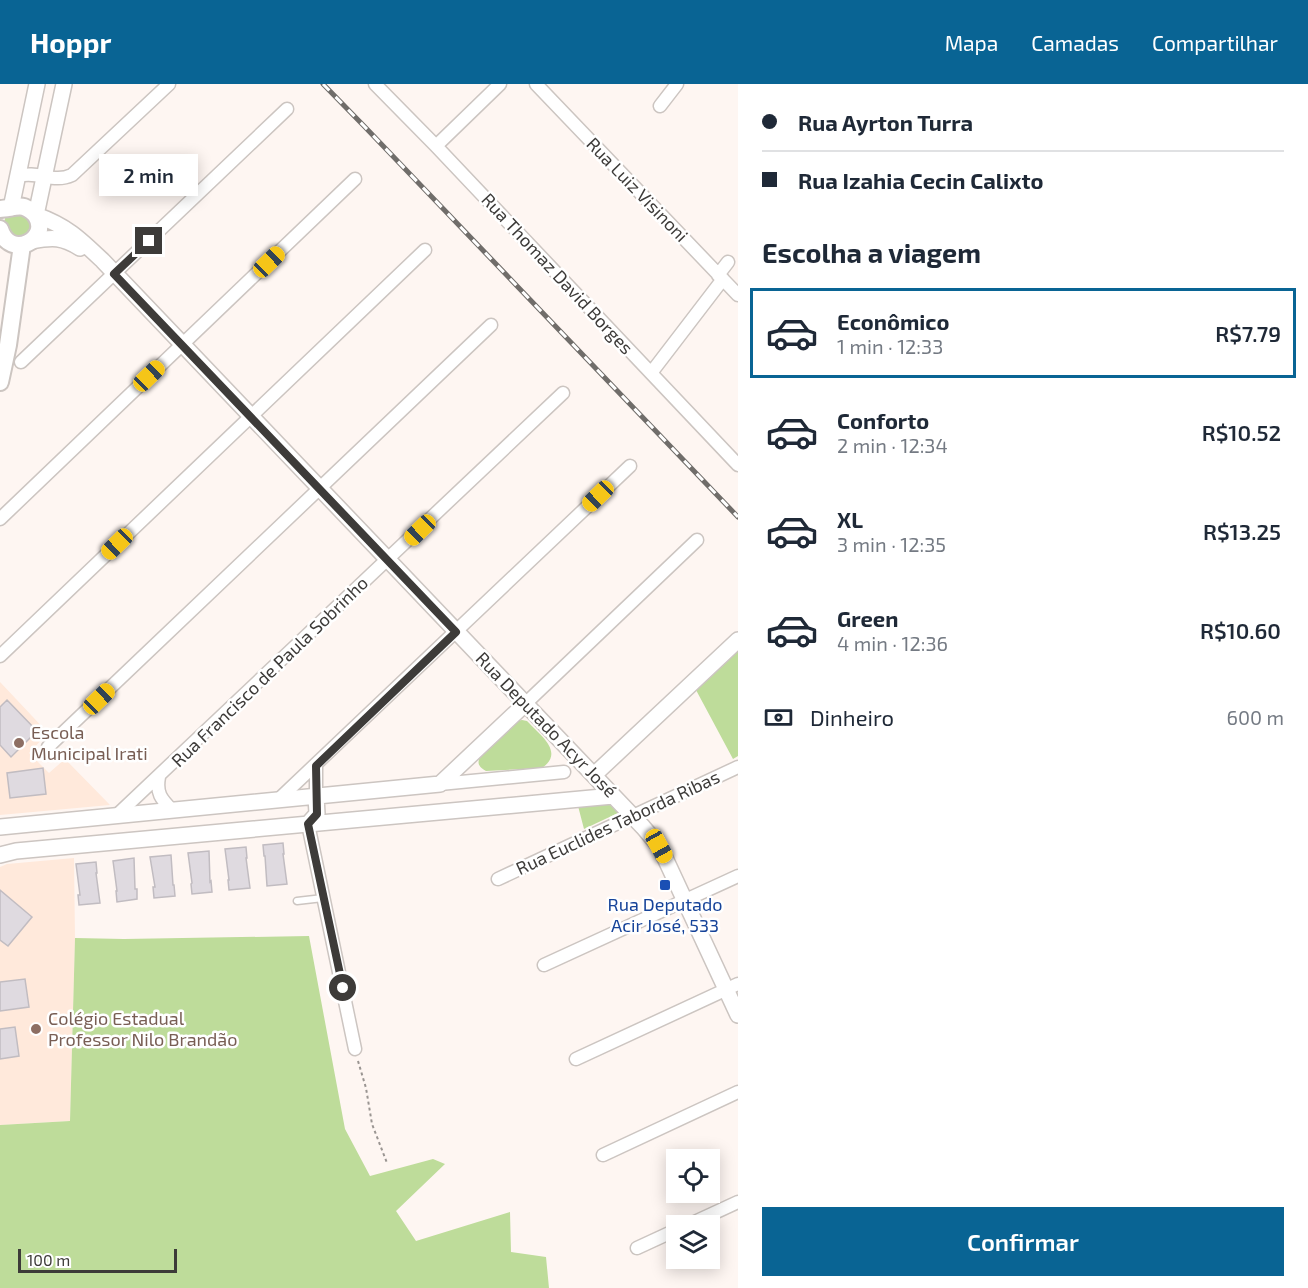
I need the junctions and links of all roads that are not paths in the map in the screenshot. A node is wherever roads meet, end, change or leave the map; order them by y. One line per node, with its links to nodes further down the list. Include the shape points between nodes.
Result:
1 (37, 84): 11 (street)
2 (64, 84): 12 (street)
3 (169, 84): 12 (street, via 72,176)
4 (375, 84): 10 (street, Rua Thomaz David Borges)
5 (500, 84): 10 (street)
6 (536, 84): 22 (street, Rua Luiz Visinoni)
7 (677, 84): 8 (street)
8 (660, 106)
9 (287, 109): 21 (street)
10 (436, 146): 28 (street, Rua Thomaz David Borges)
11 (18, 176): 12 (street); 14 (street)
12 (44, 176): 15 (street)
13 (355, 180): 25 (street)
14 (6, 209): 15 (main road, via 27,208); 16 (main road)
15 (36, 215): 17 (main road, via 38,231); 19 (street, Rua Deputado Acyr José, via 62,226)
16 (1, 235): 17 (main road, via 11,244)
17 (27, 243): 19 (street, Rua Deputado Acyr José, via 48,238 64,240); 26 (main road)
18 (425, 250): 31 (street)
19 (103, 261): 21 (street, Rua Deputado Acyr José)
20 (729, 262): 22 (street)
21 (114, 274): 25 (street, Rua Deputado Acyr José); 27 (street)
22 (721, 277): 23 (street, Rua Luiz Visinoni); 28 (street)
23 (738, 295)
24 (491, 325): 34 (street)
25 (182, 345): 31 (street, Rua Deputado Acyr José); 35 (street)
26 (4, 347): 29 (main road)
27 (21, 362)
28 (651, 373): 32 (street, Rua Thomaz David Borges)
29 (0, 382)
30 (563, 393): 37 (street, Rua Francisco de Paula Sobrinho)
31 (251, 416): 34 (street, Rua Deputado Acyr José); 40 (street)
32 (738, 465)
33 (630, 466): 38 (street)
34 (320, 488): 37 (street, Rua Deputado Acyr José); 42 (street)
35 (0, 519)
36 (697, 540): 41 (street)
37 (388, 560): 38 (street, Rua Deputado Acyr José); 47 (street, Rua Francisco de Paula Sobrinho)
38 (456, 632): 41 (street, Rua Deputado Acyr José); 43 (street)
39 (738, 640): 46 (street)
40 (0, 656)
41 (525, 704): 46 (street, Rua Deputado Acyr José); 48 (street)
42 (48, 747)
43 (316, 766): 50 (street); 52 (street)
44 (738, 767): 56 (street, Rua Euclides Taborda Ribas)
45 (564, 772): 48 (street)
46 (594, 775): 51 (street, Rua Deputado Acyr José)
47 (159, 777): 49 (street, Rua Francisco de Paula Sobrinho); 53 (street, Rua Francisco de Paula Sobrinho, via 158,791)
48 (440, 784): 50 (street)
49 (143, 792): 54 (street); 55 (street, Rua Francisco de Paula Sobrinho)
50 (316, 796): 52 (street); 57 (street, via 317,814)
51 (613, 796): 56 (street, Rua Deputado Acyr José); 57 (street)
52 (279, 800): 53 (street)
53 (172, 810): 54 (street)
54 (144, 813): 55 (street); 59 (street)
55 (117, 815): 58 (street)
56 (633, 816): 62 (street, Rua Euclides Taborda Ribas); 64 (street, Rua Deputado Acyr José, via 659,846)
57 (308, 824): 59 (street); 63 (street)
58 (0, 827)
59 (152, 839): 60 (street)
60 (0, 855)
61 (738, 876): 64 (street)
62 (498, 879)
63 (323, 898): 65 (lane); 69 (street)
64 (685, 900): 66 (street); 67 (street, Rua Deputado Acyr José)
65 (297, 901)
66 (544, 966)
67 (732, 987): 68 (street, Rua Deputado Acyr José); 70 (street)
68 (738, 1015)
69 (355, 1049)
70 (576, 1059)
71 (738, 1092): 72 (street)
72 (603, 1155)
73 (738, 1202): 74 (street)
74 (710, 1215)
75 (666, 1235): 76 (street)
76 (638, 1248)

